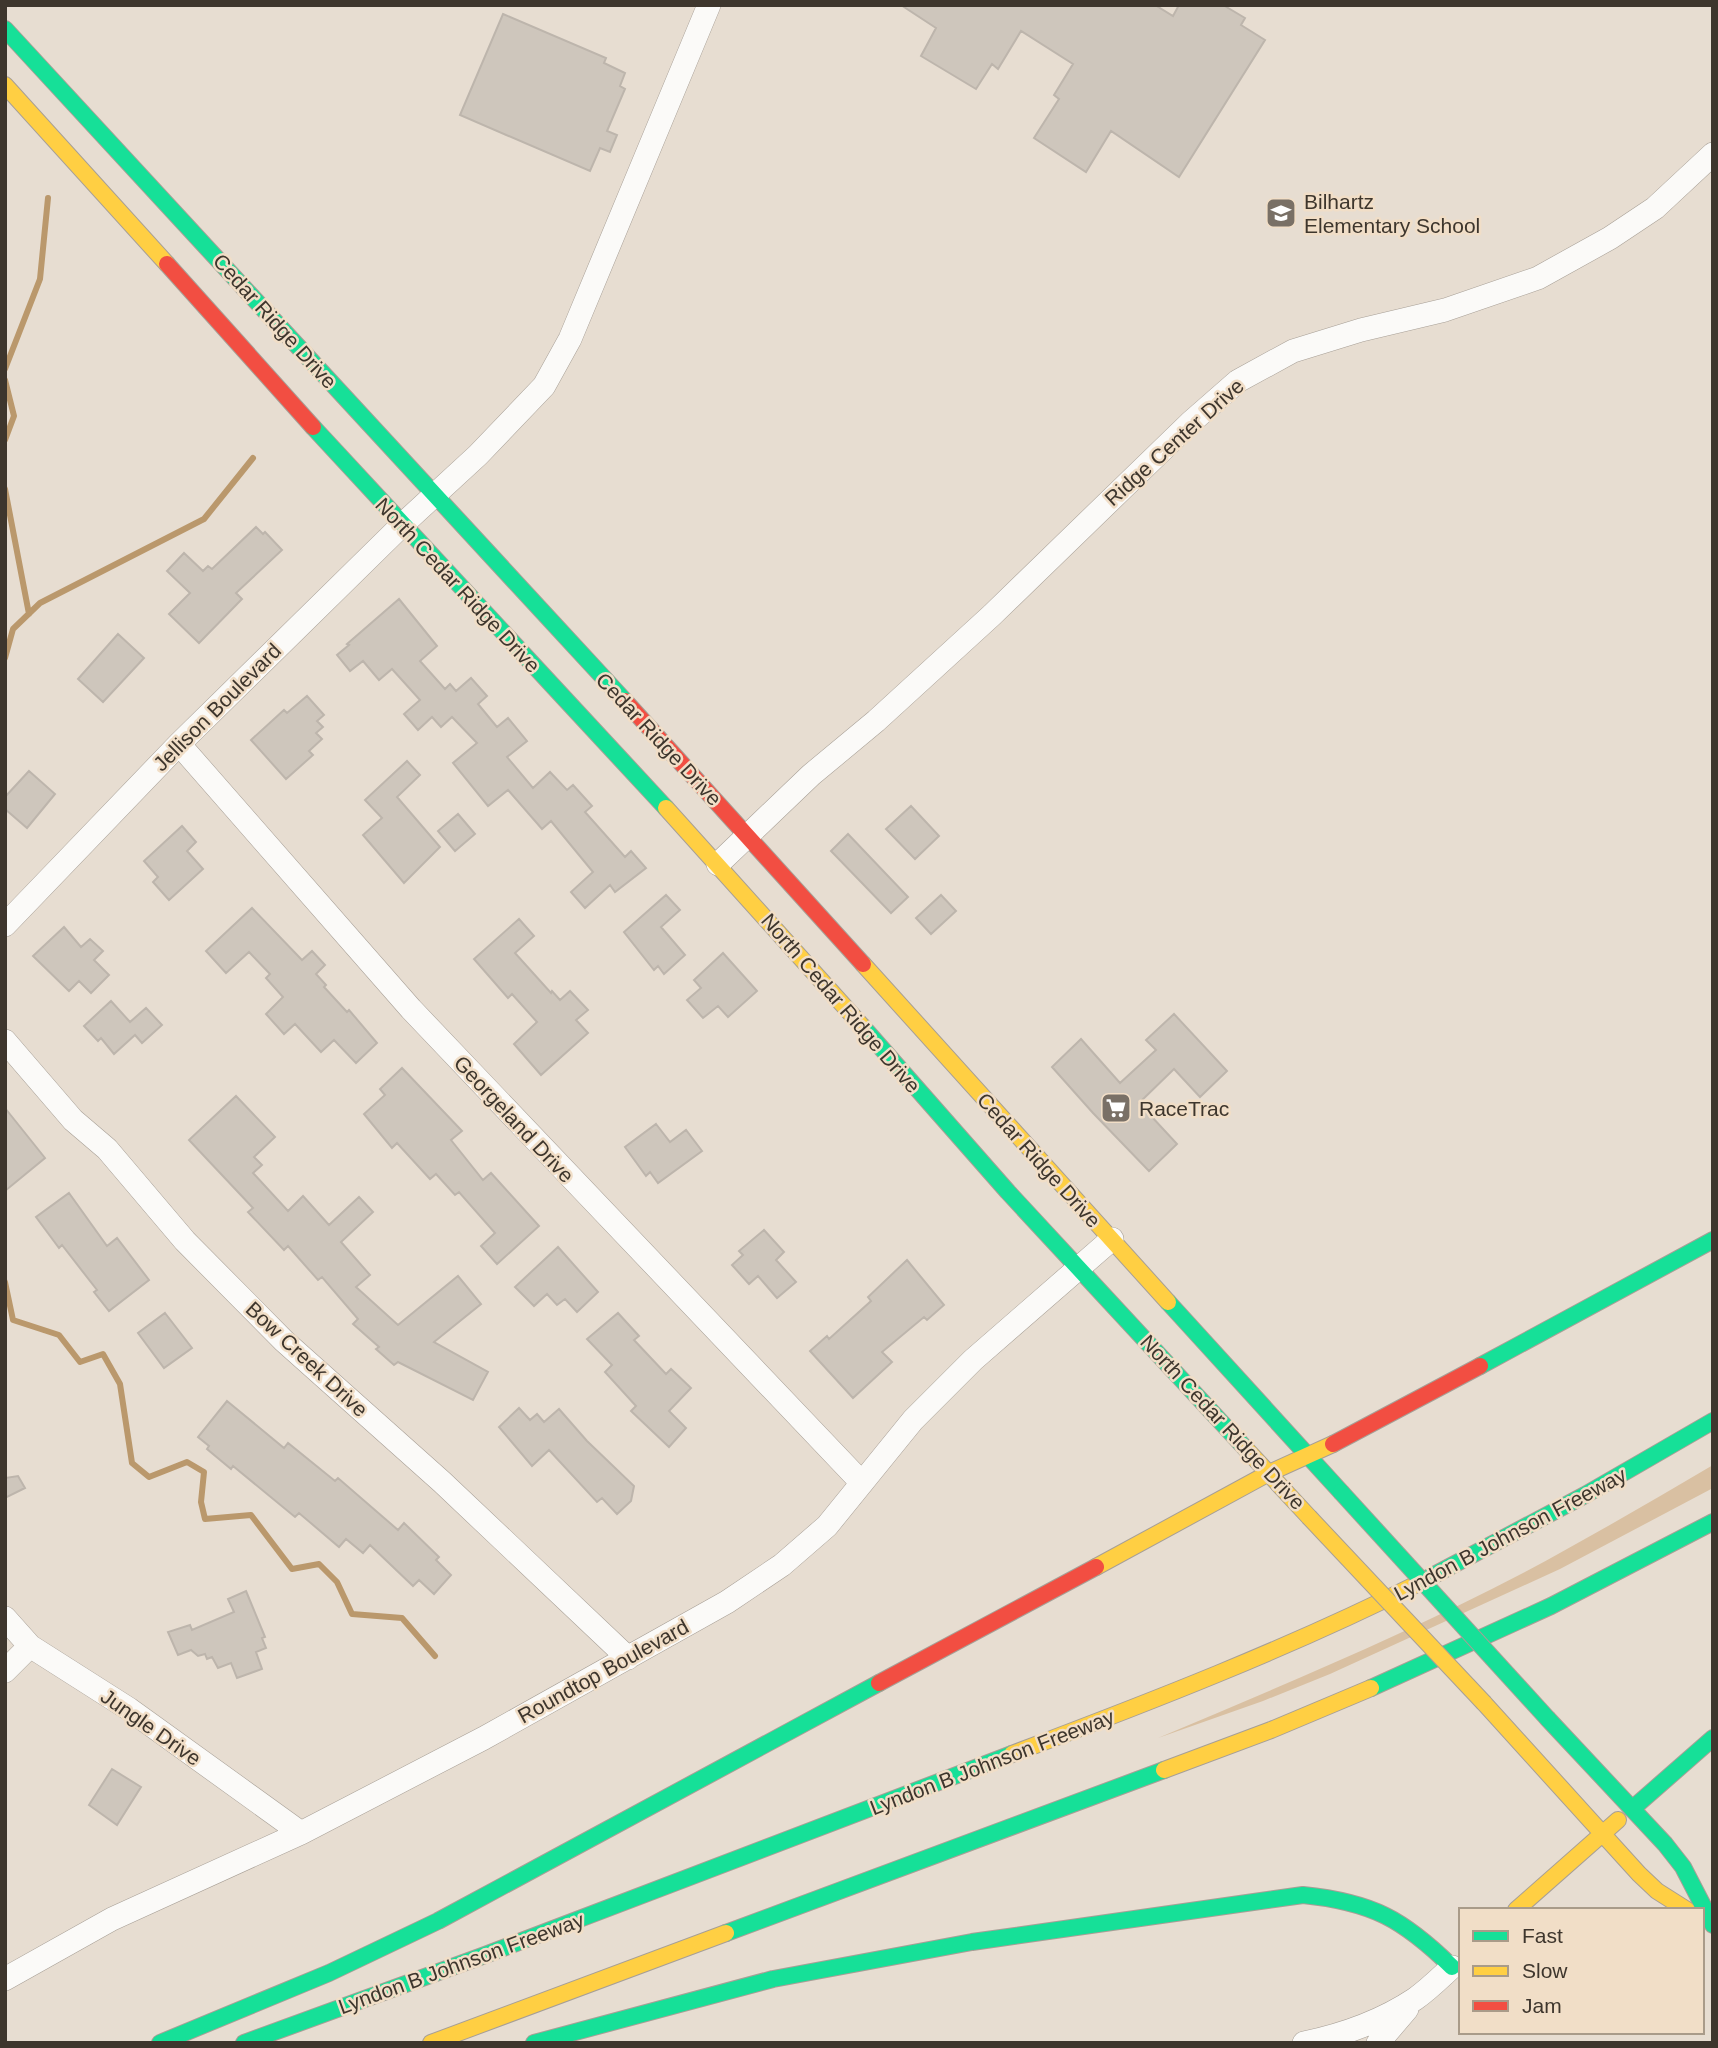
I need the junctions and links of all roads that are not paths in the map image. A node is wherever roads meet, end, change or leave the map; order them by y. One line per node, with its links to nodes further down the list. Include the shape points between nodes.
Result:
1 (709, 5): 5 (street, Jellison Boulevard, via 570,339 544,386)
2 (5, 29): 5 (main road, Cedar Ridge Drive)
3 (5, 85): 6 (main road, North Cedar Ridge Drive)
4 (1713, 154): 8 (street, Ridge Center Drive, via 1655,208 1538,278 1445,310 1293,351 1238,381 992,615)
5 (435, 496): 6 (street, Jellison Boulevard); 8 (main road, Cedar Ridge Drive)
6 (402, 524): 7 (street, Jellison Boulevard); 9 (main road, North Cedar Ridge Drive)
7 (179, 744): 10 (street, Jellison Boulevard); 18 (street, Georgeland Drive, via 411,1009)
8 (749, 836): 9 (street, Ridge Center Drive); 12 (main road, Cedar Ridge Drive)
9 (718, 864): 14 (main road, North Cedar Ridge Drive)
10 (5, 926)
11 (5, 1041): 22 (street, Bow Creek Drive, via 73,1120 107,1149 185,1241 284,1341)
12 (1111, 1239): 14 (street, Roundtop Boulevard); 16 (main road, Cedar Ridge Drive)
13 (1713, 1240): 16 (main road, via 1351,1436)
14 (1080, 1268): 17 (main road, North Cedar Ridge Drive); 18 (street, Roundtop Boulevard, via 973,1360 913,1420)
15 (1713, 1421): 35 (main road, Lyndon B Johnson Freeway, via 1493,1546 1271,1652)
16 (1306, 1455): 17 (main road); 25 (main road, North Cedar Ridge Drive, bridge)
17 (1269, 1473): 27 (main road, North Cedar Ridge Drive, bridge); 34 (main road, via 439,1921 329,1973)
18 (862, 1483): 22 (street, Roundtop Boulevard, via 827,1526 782,1565)
19 (1713, 1521): 36 (main road, via 1536,1614 1271,1730)
20 (5, 1618): 21 (street, Jungle Drive)
21 (30, 1646): 23 (street); 26 (street, Jungle Drive, via 129,1709)
22 (628, 1658): 26 (street, Roundtop Boulevard)
23 (5, 1671)
24 (1713, 1738): 25 (main road)
25 (1632, 1809): 27 (main road); 30 (main road, North Cedar Ridge Drive, via 1683,1867)
26 (301, 1833): 32 (street, Roundtop Boulevard, via 113,1919)
27 (1602, 1833): 28 (main road); 29 (main road, North Cedar Ridge Drive, via 1657,1891)
28 (1518, 1908)
29 (1684, 1908)
30 (1713, 1925)
31 (1456, 1963): 33 (street); 37 (main road, via 1402,1923 1370,1907 1303,1895 972,1942 773,1979)
32 (5, 1979)
33 (1416, 1998): 38 (street, via 1346,2032); 39 (street)
34 (160, 2043)
35 (244, 2043)
36 (431, 2043)
37 (534, 2043)
38 (1304, 2043)
39 (1378, 2043)

